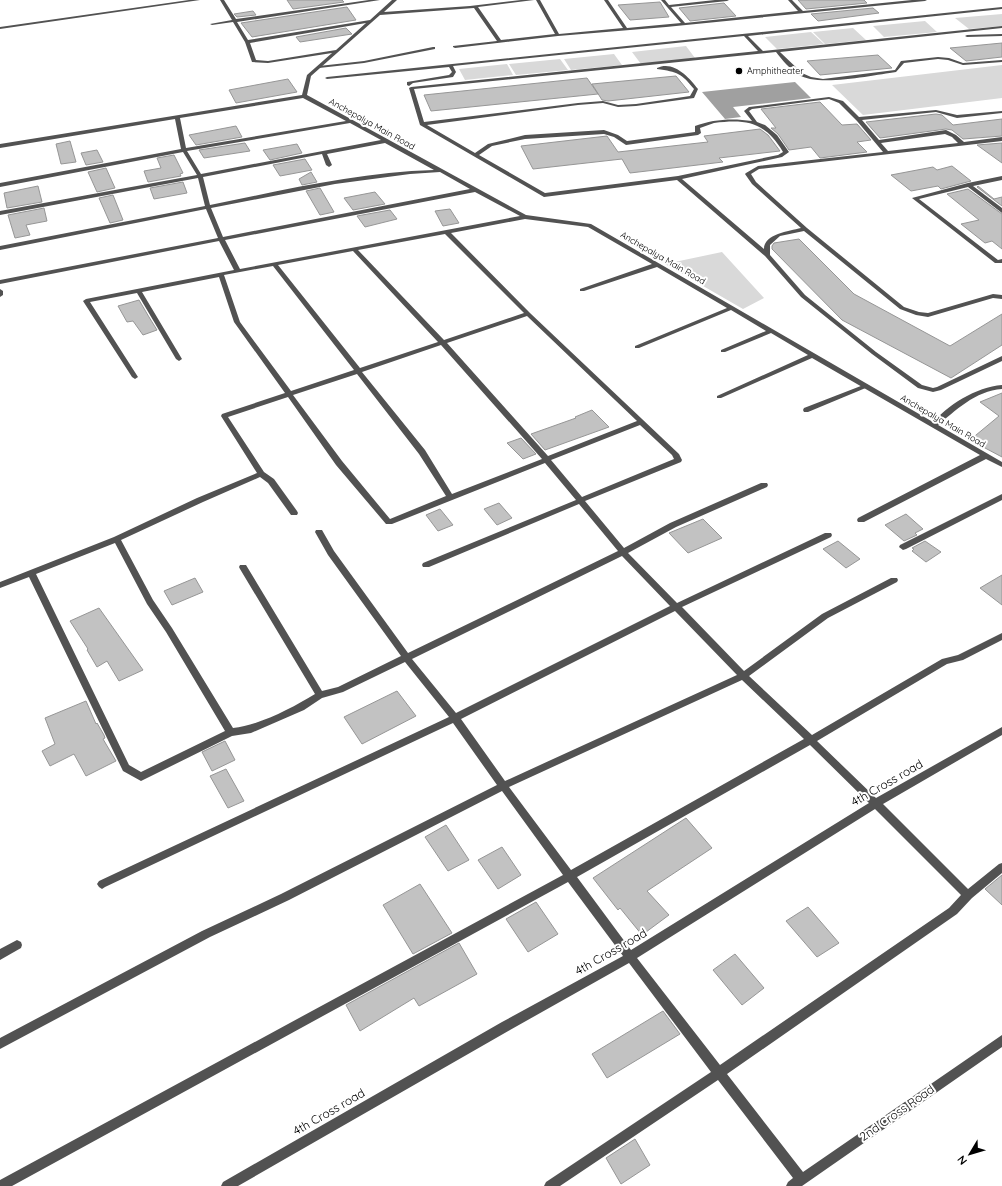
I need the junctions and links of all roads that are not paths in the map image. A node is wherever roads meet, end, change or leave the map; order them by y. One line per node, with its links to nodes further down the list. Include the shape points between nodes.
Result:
1 (198, 0): 24 (street)
2 (222, 0): 19 (street)
3 (378, 0): 19 (street)
4 (381, 0): 15 (street)
5 (395, 0): 15 (street)
6 (532, 0): 13 (street)
7 (538, 0): 27 (street)
8 (606, 0): 25 (street)
9 (663, 0): 14 (street)
10 (727, 0): 14 (street)
11 (790, 0): 17 (street)
12 (925, 0): 17 (street)
13 (476, 6): 18 (street); 31 (street)
14 (668, 6): 22 (street)
15 (387, 7): 18 (street)
16 (1002, 8): 29 (street)
17 (802, 13): 22 (street)
18 (379, 14): 20 (street)
19 (234, 21): 21 (street); 30 (street)
20 (370, 22): 30 (street); 34 (street)
21 (212, 24)
22 (684, 24): 25 (street)
23 (1002, 27): 26 (street)
24 (0, 28)
25 (626, 29): 27 (street)
26 (936, 34): 28 (street, via 948,37); 35 (street)
27 (558, 35): 31 (street)
28 (1002, 35)
29 (745, 36): 36 (street); 38 (street)
30 (247, 42): 34 (street, via 254,60 262,62)
31 (500, 42): 32 (street)
32 (455, 47)
33 (433, 48): 39 (street, via 364,62)
34 (337, 51): 39 (street)
35 (778, 52): 36 (street); 37 (street, via 800,74 823,80 896,71 903,62 938,58 963,64)
36 (762, 53): 40 (street)
37 (1002, 61)
38 (450, 65): 41 (street); 42 (street, via 454,72 451,76 413,82)
39 (319, 67): 43 (street, via 309,76)
40 (591, 69): 49 (street, via 411,88); 49 (street, via 610,72 669,68 684,74 696,89 692,97 636,106 618,106 603,102)
41 (327, 78)
42 (409, 85)
43 (304, 96): 45 (street); 47 (street, Anchepalya Main Road)
44 (1002, 112): 46 (street, via 957,117 936,111)
45 (176, 117): 54 (street); 55 (street)
46 (859, 120): 48 (street, via 841,102 829,98 751,108 746,111); 52 (street)
47 (349, 122): 51 (street, Anchepalya Main Road); 55 (street)
48 (755, 122): 58 (street, via 709,121 698,127 698,133 626,143 604,132 525,136 490,145); 62 (street, via 770,130 786,152 780,156)
49 (422, 124): 58 (street)
50 (1002, 139): 53 (street)
51 (386, 141): 56 (street); 60 (street, Anchepalya Main Road)
52 (878, 142): 53 (street, via 946,132); 57 (street)
53 (963, 144): 57 (street)
54 (0, 146)
55 (184, 150): 61 (street); 64 (street)
56 (324, 153): 59 (street); 61 (street)
57 (888, 153): 71 (street, via 758,168 748,174 754,183)
58 (475, 155): 62 (street, via 544,195)
59 (329, 165)
60 (439, 170): 66 (street, Anchepalya Main Road); 67 (street, via 335,182)
61 (200, 176): 67 (street); 69 (street)
62 (678, 178): 76 (street)
63 (1002, 178): 65 (street)
64 (0, 185)
65 (968, 185): 68 (street); 77 (street, via 915,198 997,262)
66 (475, 190): 70 (street, Anchepalya Main Road); 73 (street)
67 (208, 207): 73 (street); 74 (street)
68 (1002, 211)
69 (0, 213)
70 (525, 217): 72 (street); 79 (street, Anchepalya Main Road, via 588,225)
71 (805, 229): 76 (street, via 778,235 767,244); 87 (street, via 902,308 918,314 928,315 993,296)
72 (447, 232): 75 (street); 89 (street)
73 (221, 238): 80 (street); 82 (street)
74 (0, 248)
75 (354, 249): 78 (street); 91 (street)
76 (767, 255): 95 (street, via 803,296 920,387 940,389)
77 (1002, 261)
78 (274, 264): 80 (street); 97 (street)
79 (656, 264): 84 (street); 88 (street, Anchepalya Main Road)
80 (238, 271): 81 (street)
81 (220, 274): 83 (street); 101 (street, via 237,322)
82 (0, 282)
83 (138, 290): 96 (street); 98 (street, via 86,301)
84 (582, 290)
85 (0, 291): 86 (street)
86 (0, 295)
87 (1002, 297)
88 (730, 308): 90 (street, Anchepalya Main Road); 92 (street)
89 (528, 314): 91 (street); 104 (street)
90 (771, 331): 93 (street); 94 (street, Anchepalya Main Road)
91 (443, 342): 97 (street); 107 (street)
92 (637, 347)
93 (723, 351)
94 (813, 356): 99 (street, Anchepalya Main Road); 102 (street)
95 (1002, 358)
96 (179, 359)
97 (358, 370): 101 (street); 111 (street, via 422,452)
98 (135, 377)
99 (866, 386): 103 (street); 105 (street, Anchepalya Main Road)
100 (1002, 387): 105 (street, via 994,387 965,400 953,407)
101 (289, 393): 109 (street, via 224,416); 111 (street, via 339,463 388,522)
102 (719, 397)
103 (806, 410)
104 (641, 422): 107 (street); 113 (street, via 676,454 678,460)
105 (934, 425): 106 (street, Anchepalya Main Road)
106 (985, 456): 108 (street, Anchepalya Main Road); 115 (street)
107 (547, 460): 111 (street); 113 (street)
108 (1002, 465)
109 (261, 474): 114 (street, via 271,481); 118 (street)
110 (764, 485): 120 (street, via 673,525)
111 (450, 496)
112 (1002, 497): 119 (street)
113 (580, 500): 120 (street); 121 (street)
114 (294, 513)
115 (861, 520)
116 (318, 532): 128 (street)
117 (828, 535): 126 (street)
118 (117, 539): 123 (street); 132 (street, via 150,602)
119 (903, 546)
120 (623, 552): 126 (street); 128 (street)
121 (426, 565)
122 (243, 567): 130 (street)
123 (31, 572): 125 (street); 132 (street, via 126,768 141,777)
124 (894, 580): 129 (street, via 825,616)
125 (0, 585)
126 (676, 607): 129 (street); 131 (street)
127 (1002, 636): 134 (street, via 960,658 945,661)
128 (406, 658): 130 (street, via 340,690); 131 (street)
129 (743, 676): 134 (street); 135 (street)
130 (320, 695): 132 (street, via 295,710 248,730)
131 (455, 718): 135 (street); 139 (street)
132 (231, 732)
133 (1002, 732): 136 (street, 4th Cross road)
134 (812, 741): 136 (street); 138 (street)
135 (502, 786): 138 (street); 145 (street, via 285,897 206,934)
136 (875, 804): 140 (street); 143 (street, 4th Cross road)
137 (1002, 866): 140 (street)
138 (570, 876): 143 (street); 148 (street)
139 (102, 884)
140 (968, 894): 146 (street, via 953,911)
141 (17, 945): 142 (street)
142 (0, 956)
143 (630, 957): 146 (street); 149 (street, 4th Cross road)
144 (1002, 1040): 147 (street, 2nd Cross Road)
145 (0, 1044)
146 (719, 1073): 147 (street); 150 (street)
147 (796, 1182)
148 (0, 1186)
149 (227, 1186)
150 (550, 1186)

